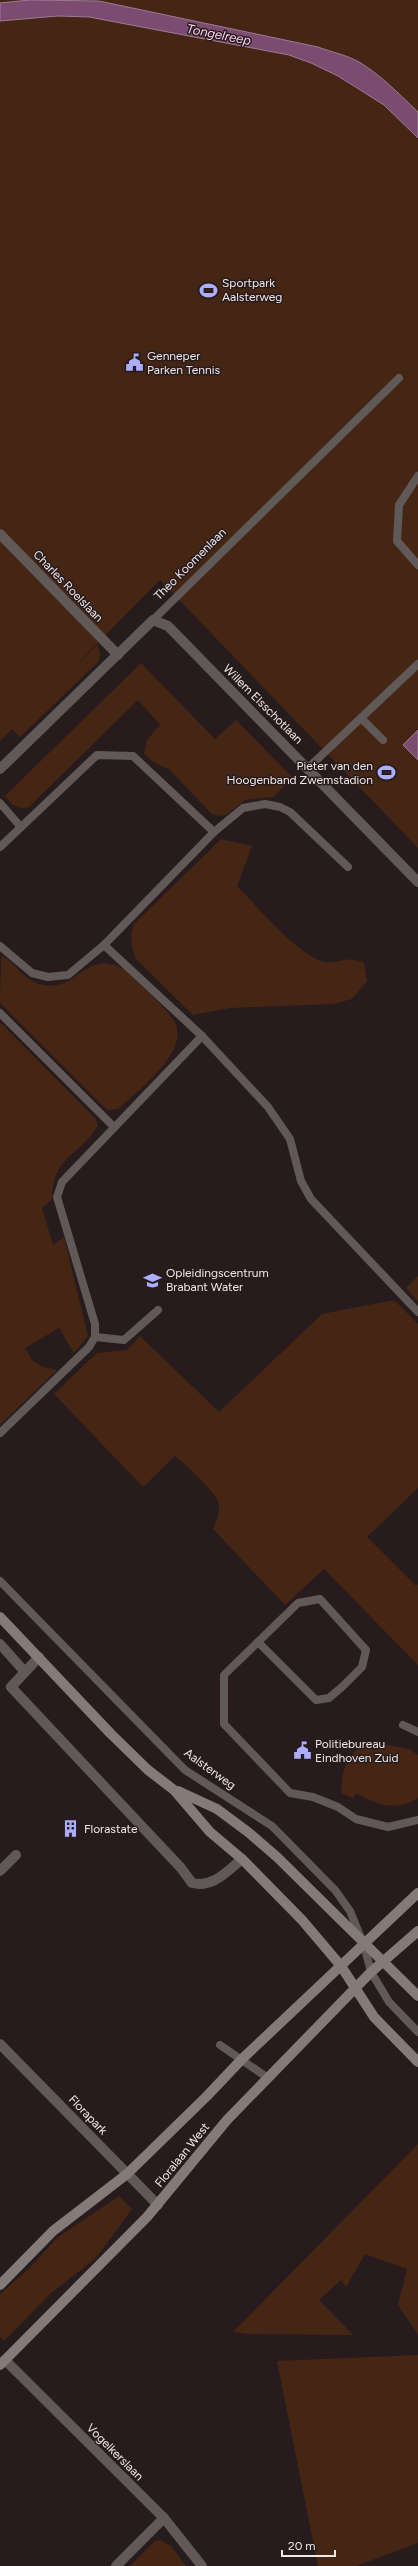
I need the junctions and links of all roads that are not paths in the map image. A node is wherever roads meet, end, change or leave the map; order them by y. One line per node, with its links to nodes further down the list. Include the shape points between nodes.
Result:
1 (399, 378): 5 (lane, Theo Koomenlaan)
2 (418, 476): 4 (lane, via 399,505 397,541)
3 (0, 534): 6 (street, Charles Roelslaan)
4 (418, 565)
5 (153, 620): 6 (street, Theo Koomenlaan); 10 (street, Willem Elsschotlaan, via 168,626)
6 (118, 655): 11 (street, Theo Koomenlaan)
7 (418, 664): 8 (lane)
8 (361, 718): 9 (lane); 10 (lane)
9 (383, 740)
10 (308, 768): 17 (street, Willem Elsschotlaan)
11 (0, 769)
12 (0, 803): 13 (lane)
13 (20, 826): 14 (lane, via 96,755 133,756); 15 (lane)
14 (214, 832): 16 (lane, via 243,808 264,804 280,807 290,812); 18 (lane)
15 (0, 847)
16 (348, 867)
17 (418, 882)
18 (104, 945): 19 (lane, via 68,975 48,977 32,973); 21 (lane)
19 (0, 946)
20 (0, 1013): 22 (lane)
21 (202, 1036): 22 (lane); 24 (lane, via 268,1106 290,1139 301,1180 311,1199)
22 (114, 1127): 25 (lane, via 62,1182 57,1197 95,1324)
23 (158, 1310): 25 (lane, via 124,1340)
24 (418, 1312)
25 (96, 1337): 26 (lane, via 90,1346)
26 (0, 1433)
27 (0, 1581): 42 (lane, Aalsterweg, via 185,1770 272,1826 293,1846 336,1890 350,1911)
28 (0, 1617): 31 (main road, Aalsterweg)
29 (258, 1642): 29 (lane, via 298,1603 320,1599 366,1650 362,1667 329,1698 316,1700); 36 (lane, via 224,1676 224,1724 290,1792 313,1797 356,1819 388,1827)
30 (0, 1644): 32 (street)
31 (39, 1657): 32 (street); 35 (main road, Aalsterweg, via 116,1739 148,1770)
32 (24, 1671): 38 (street, via 11,1688 182,1868 192,1884 204,1886 223,1875)
33 (403, 1725): 34 (lane)
34 (418, 1732)
35 (174, 1790): 38 (main road, Aalsterweg, via 210,1832); 42 (main road, Aalsterweg, via 217,1809 248,1832 277,1857)
36 (418, 1820)
37 (16, 1855): 39 (street)
38 (242, 1859): 44 (main road, Aalsterweg, via 320,1940)
39 (0, 1871)
40 (418, 1893): 42 (main road, Floralaan West)
41 (418, 1931): 43 (main road, Floralaan West)
42 (364, 1945): 43 (main road, Aalsterweg); 44 (main road, Floralaan West); 45 (lane, Aalsterweg)
43 (383, 1960): 45 (main road, Floralaan West); 47 (main road, Aalsterweg)
44 (341, 1966): 46 (main road, Aalsterweg); 51 (main road, Floralaan West)
45 (371, 1972): 46 (main road, Floralaan West); 48 (lane, Aalsterweg, via 389,2002)
46 (357, 1987): 52 (main road, Aalsterweg, via 374,2016); 53 (main road, Floralaan West)
47 (418, 1996)
48 (418, 2032)
49 (0, 2044): 54 (street, Florapark)
50 (220, 2045): 51 (lane)
51 (242, 2059): 53 (lane); 54 (main road, Floralaan West)
52 (418, 2062)
53 (268, 2078): 55 (main road, Floralaan West, via 227,2120)
54 (127, 2174): 55 (street, Florapark); 56 (main road, Floralaan West, via 54,2231)
55 (158, 2205): 57 (main road, Floralaan West)
56 (0, 2285)
57 (3, 2362): 58 (street, Vogelkerslaan)
58 (164, 2518): 59 (street); 60 (street, Vogelkerslaan)
59 (116, 2566)
60 (202, 2566)

